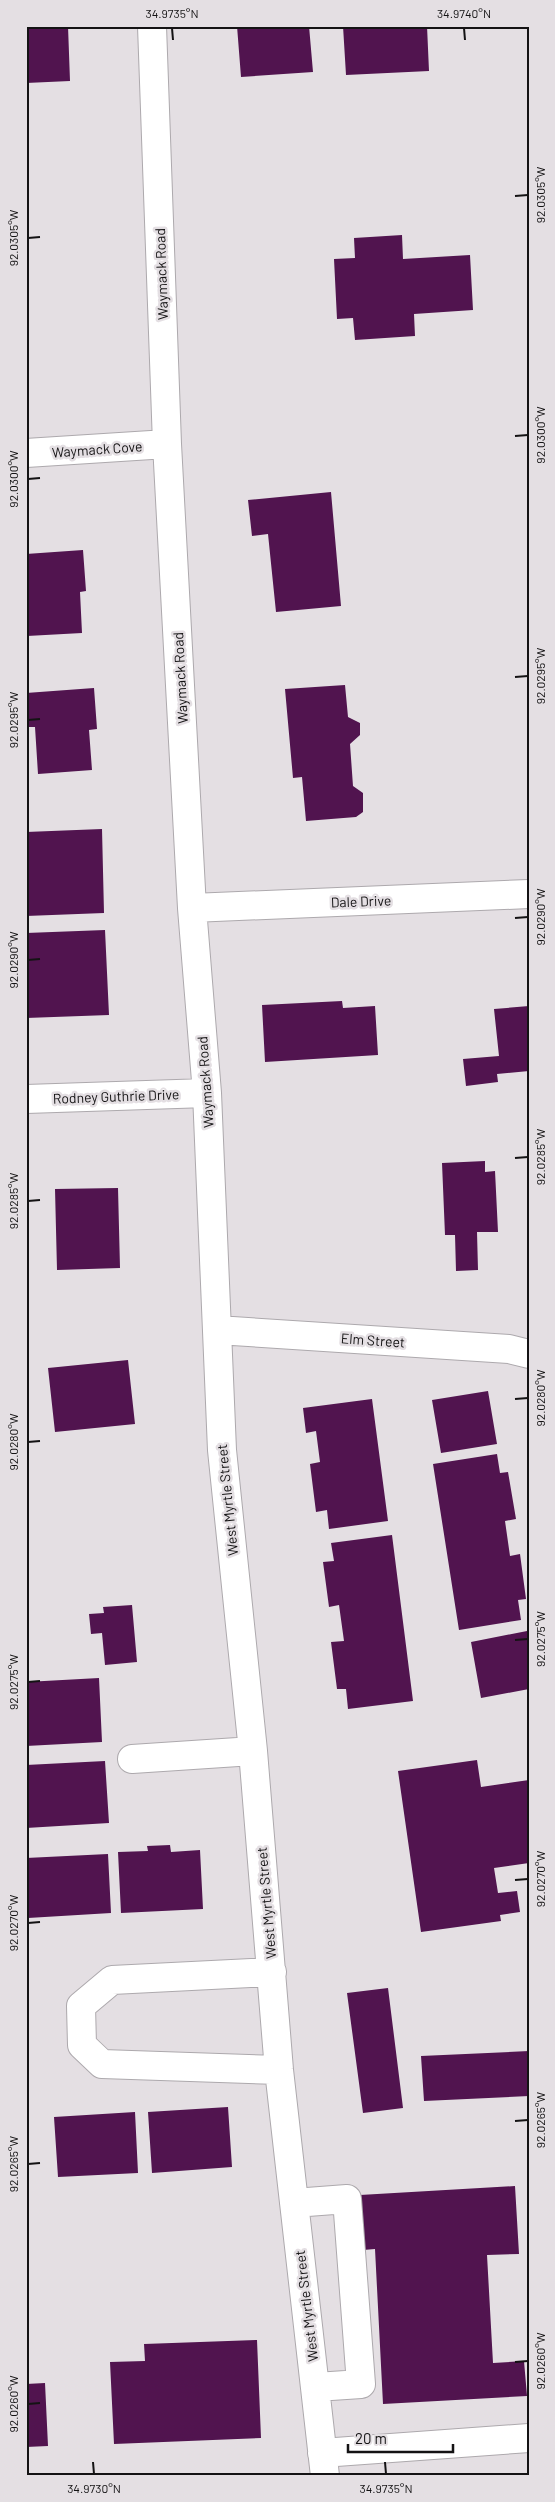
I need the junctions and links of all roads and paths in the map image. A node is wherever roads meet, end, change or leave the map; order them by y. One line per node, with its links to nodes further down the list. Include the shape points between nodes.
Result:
1 (152, 26): 2 (street, Waymack Road)
2 (168, 444): 3 (street, Waymack Cove); 5 (street, Waymack Road)
3 (26, 453)
4 (529, 894): 5 (street, Dale Drive)
5 (192, 908): 6 (street, Waymack Road)
6 (207, 1093): 7 (street, Rodney Guthrie Drive); 8 (street, Waymack Road)
7 (26, 1099)
8 (217, 1330): 9 (street, Elm Street); 10 (street, West Myrtle Street, via 222,1450)
9 (529, 1354)
10 (253, 1751): 11 (street); 12 (street, West Myrtle Street)
11 (132, 1759)
12 (272, 1972): 13 (street, West Myrtle Street); 13 (street, via 112,1980 81,2006 82,2045 102,2064)
13 (279, 2070): 14 (street, West Myrtle Street)
14 (294, 2203): 15 (street, West Myrtle Street); 15 (street, via 347,2199 361,2384)
15 (316, 2387): 17 (street, West Myrtle Street)
16 (529, 2438): 17 (street)
17 (324, 2464)

